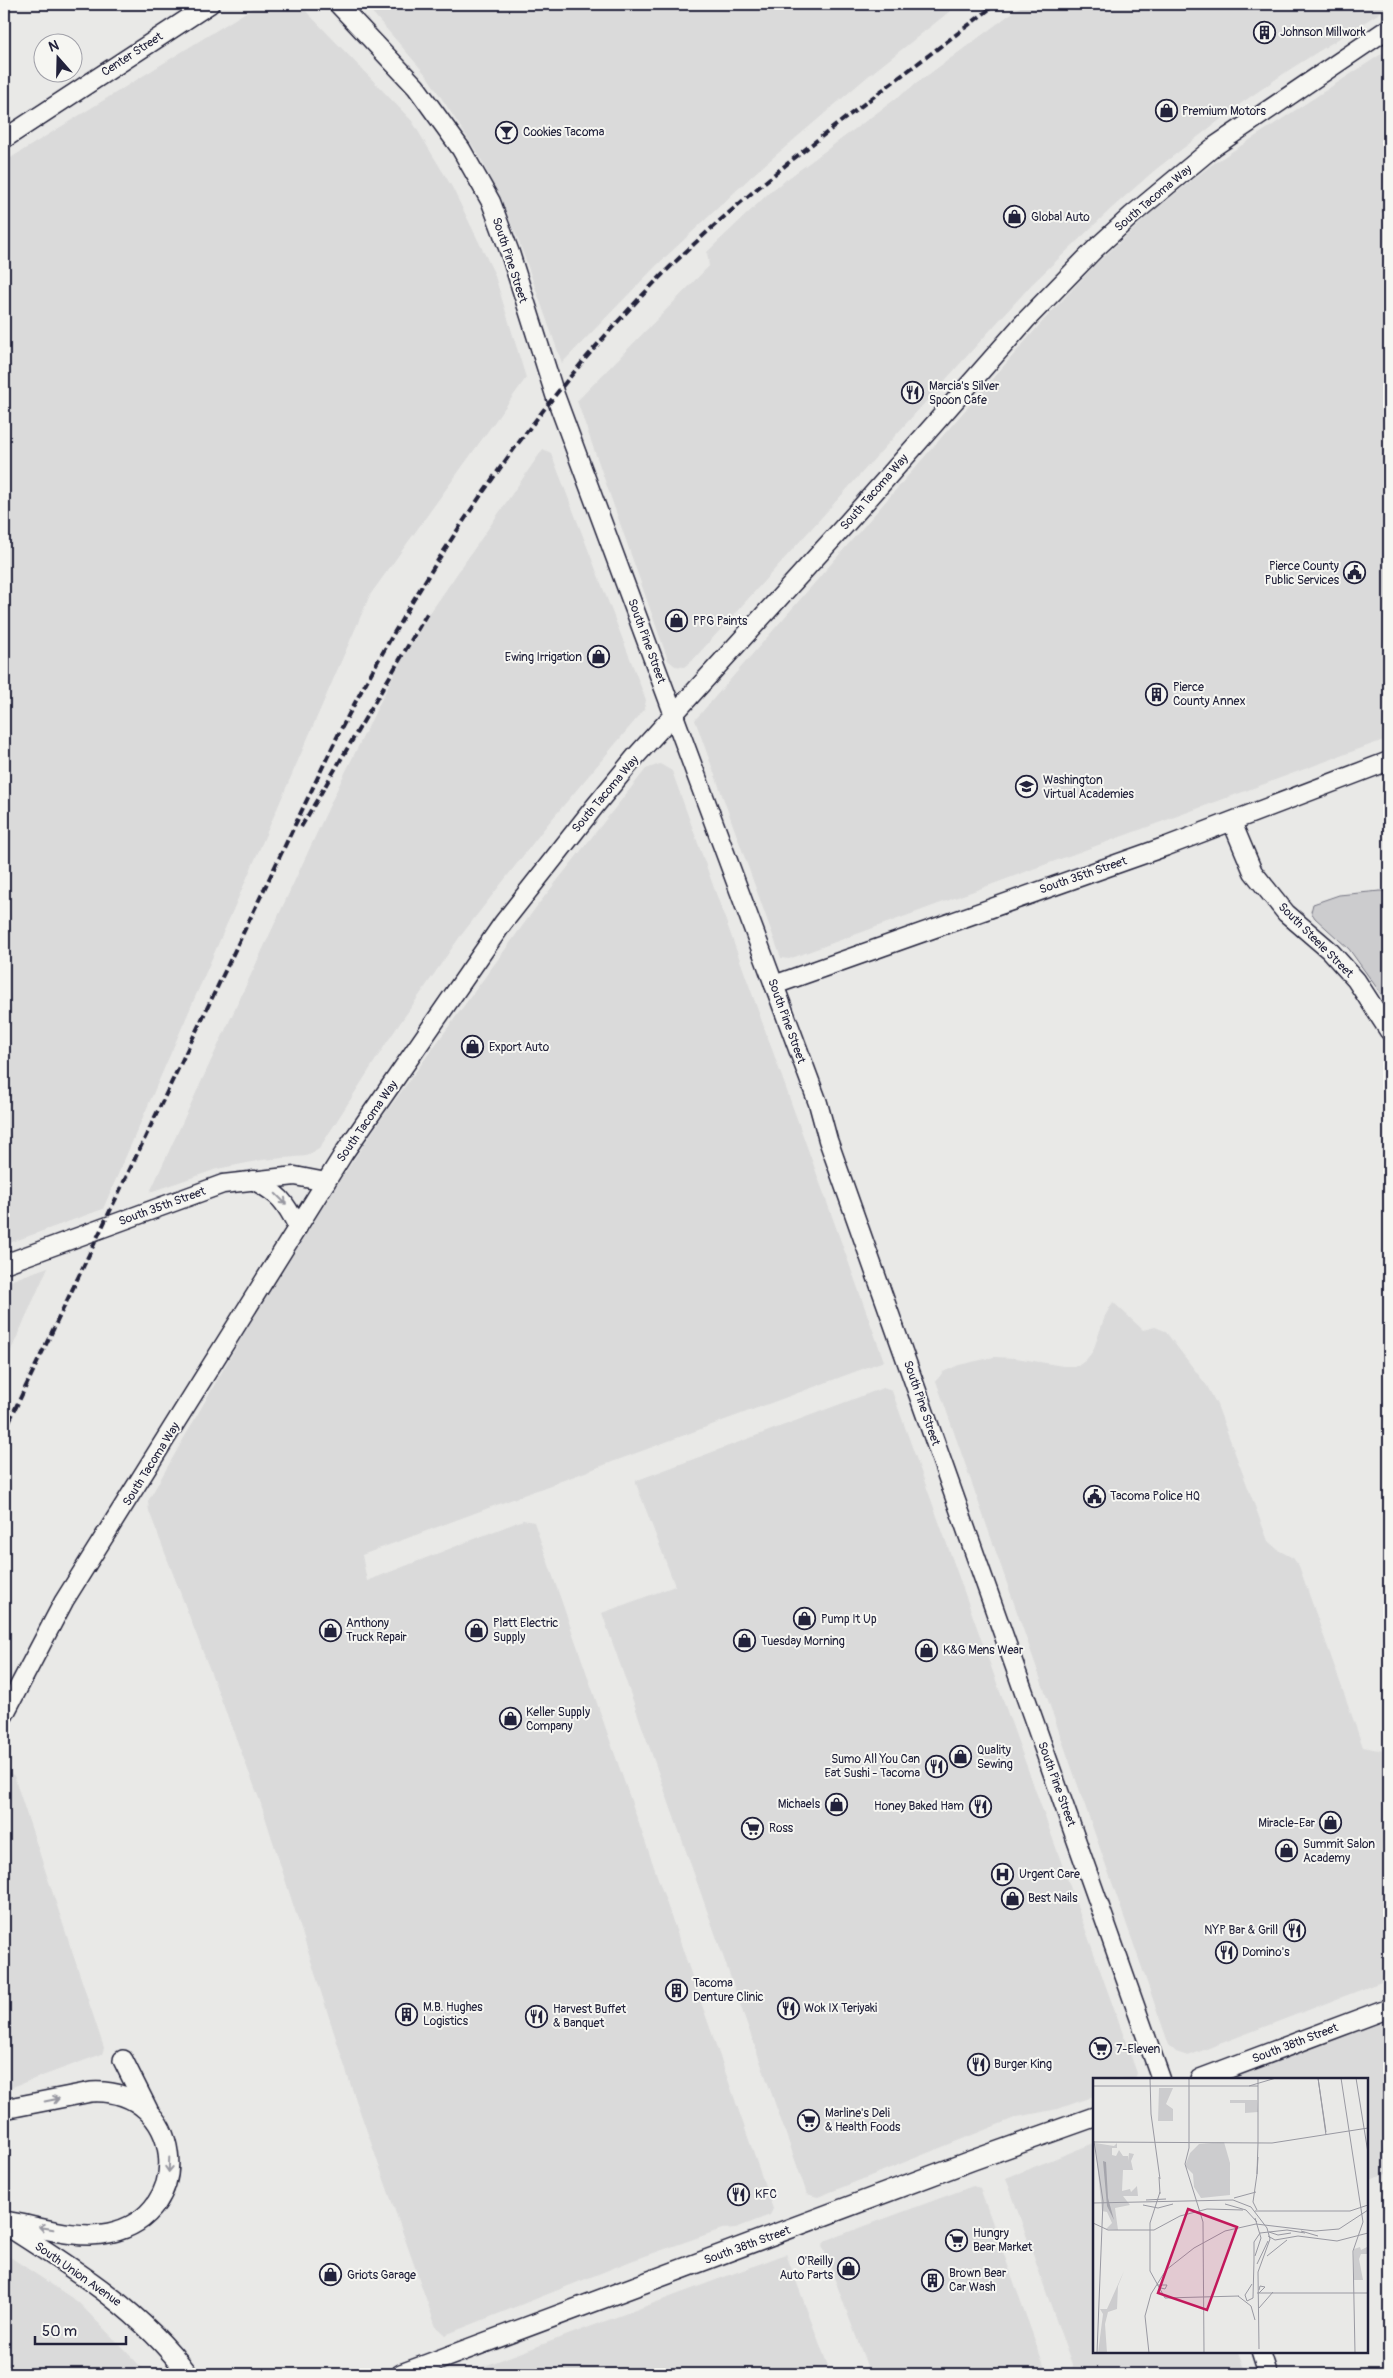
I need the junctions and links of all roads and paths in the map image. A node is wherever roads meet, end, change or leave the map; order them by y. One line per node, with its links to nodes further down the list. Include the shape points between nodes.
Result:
1 (210, 4): 4 (main road, Center Street)
2 (338, 4): 5 (main road, South Pine Street, via 416,87 461,148 491,202 555,394)
3 (1389, 28): 5 (main road, South Tacoma Way, via 1215,146 1096,248 1026,320)
4 (4, 138)
5 (674, 715): 8 (main road, South Pine Street); 11 (main road, South Tacoma Way, via 595,806 503,923)
6 (1389, 761): 7 (main road, South 35th Street)
7 (1232, 822): 8 (main road, South 35th Street); 9 (main road, South Steele Street, via 1253,872 1286,913 1329,950 1356,980)
8 (774, 985): 17 (main road, South Pine Street)
9 (1389, 1031)
10 (253, 1180): 11 (main road, South 35th Street, via 295,1176); 12 (main road, one-way to 12, via 286,1203); 13 (main road, South 35th Street, via 223,1184)
11 (326, 1182): 12 (main road, South Tacoma Way)
12 (298, 1228): 14 (main road, South Tacoma Way, via 64,1602)
13 (4, 1264)
14 (4, 1716)
15 (1389, 2008): 18 (main road, South 38th Street)
16 (123, 2060): 20 (main road)
17 (1161, 2078)
18 (1203, 2078)
19 (4, 2109): 20 (main road, one-way to 20, via 106,2091 121,2094)
20 (148, 2110): 22 (main road, one-way to 22, via 164,2136 170,2171 161,2196 146,2216 122,2230 98,2234)
21 (1093, 2117): 25 (main road, South 38th Street)
22 (4, 2222): 24 (main road, South Union Avenue, via 123,2305)
23 (1260, 2353): 26 (main road)
24 (188, 2374)
25 (401, 2374)
26 (1268, 2374)

